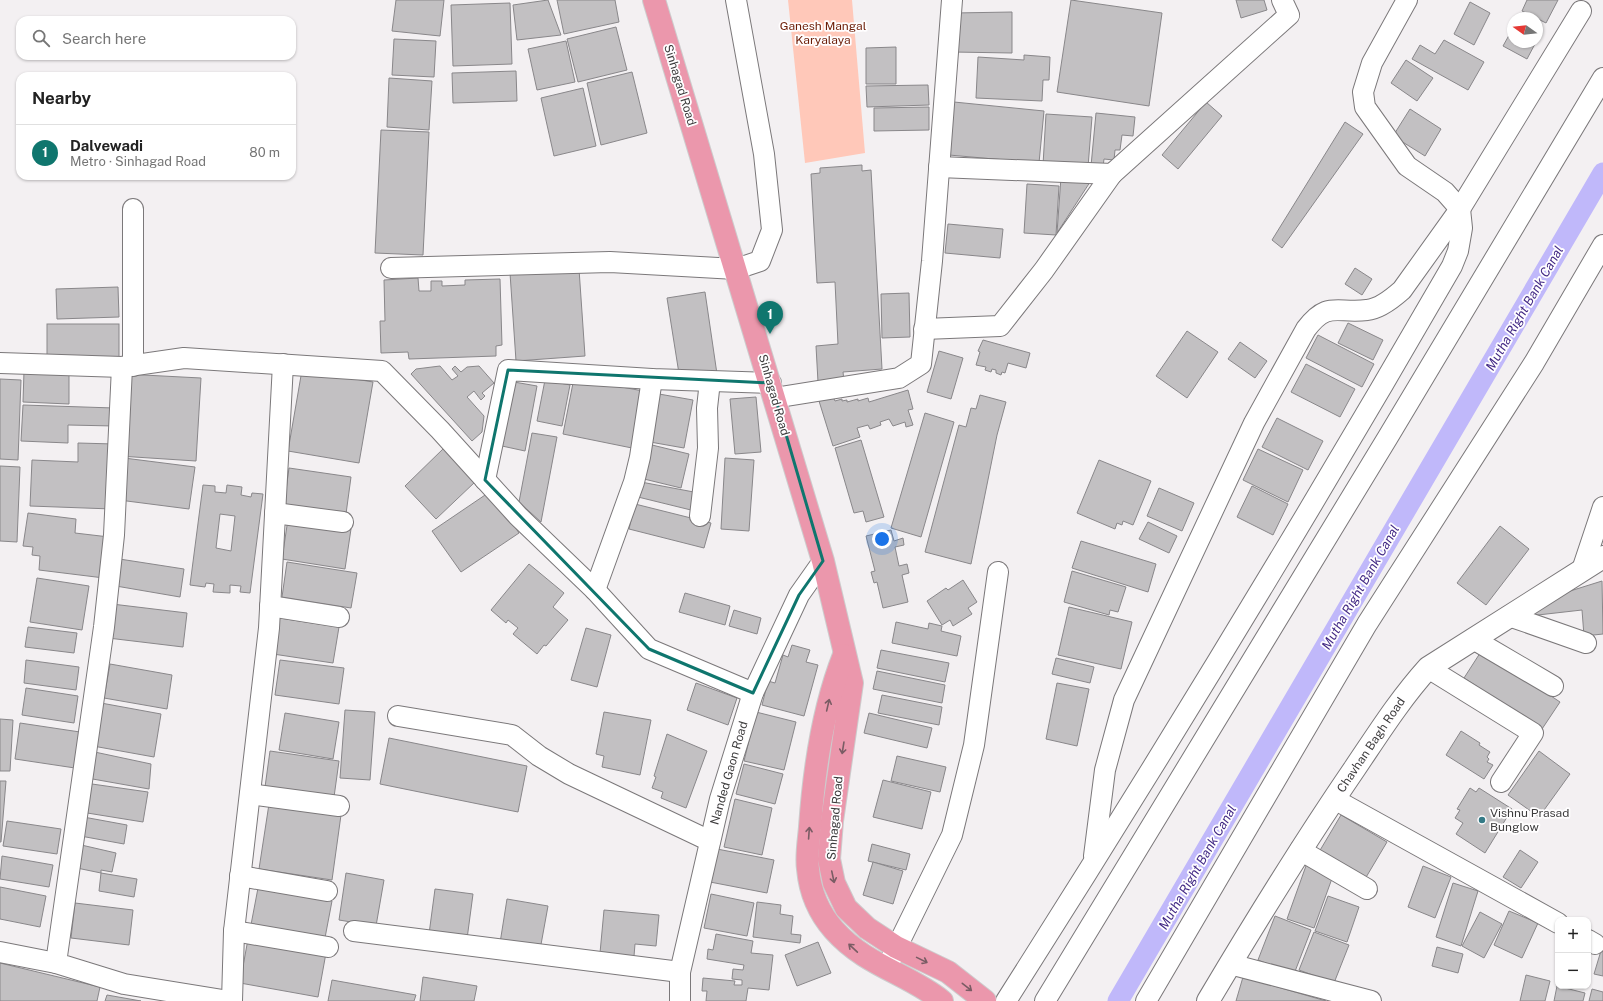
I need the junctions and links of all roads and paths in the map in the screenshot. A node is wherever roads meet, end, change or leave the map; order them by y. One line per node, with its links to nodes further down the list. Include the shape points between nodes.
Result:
1 (654, 0): 14 (main road, Sinhagad Road)
2 (736, 0): 14 (street, via 764,154 772,230 760,261)
3 (952, 0): 8 (street)
4 (1282, 0): 9 (street, via 1290,15)
5 (1407, 0): 11 (street, via 1372,63 1363,92 1365,107 1407,166 1445,192)
6 (1581, 11): 11 (street)
7 (1603, 78): 67 (street)
8 (939, 167): 9 (street); 15 (street)
9 (1112, 174): 15 (street, via 1044,270 1000,326)
10 (133, 209): 18 (street)
11 (1460, 209): 48 (street, via 1462,228 1452,266 1354,436); 48 (street, via 1402,290 1394,297 1369,310 1324,311 1315,317 1306,329 1254,423 1124,700 1105,770)
12 (1603, 245): 68 (street, via 1534,363 1367,624)
13 (391, 268): 14 (street, via 610,262)
14 (736, 269): 21 (main road, Sinhagad Road)
15 (924, 329): 21 (street, via 921,364 899,378)
16 (0, 363): 18 (street)
17 (283, 364): 18 (street, via 184,358); 22 (street, via 382,371 440,430); 24 (street)
18 (127, 366): 58 (street, via 104,627)
19 (652, 379): 20 (street); 22 (street, via 508,370); 31 (street, via 634,482)
20 (710, 381): 21 (street); 25 (street, via 707,408 708,448)
21 (773, 391): 28 (main road, Sinhagad Road)
22 (484, 480): 31 (street)
23 (1603, 507): 29 (street)
24 (275, 513): 26 (street); 32 (street)
25 (700, 516)
26 (343, 522)
27 (1603, 557): 29 (street, Chavhan Bagh Road)
28 (823, 561): 37 (main road, Sinhagad Road, via 840,627); 40 (street, Nanded Gaon Road, via 799,595)
29 (1582, 570): 33 (street, Chavhan Bagh Road)
30 (998, 572): 56 (street, via 974,745 952,835)
31 (595, 590): 40 (street, via 649,649)
32 (270, 606): 34 (street); 43 (street)
33 (1509, 616): 35 (street, Chavhan Bagh Road); 36 (street)
34 (339, 617)
35 (1474, 639): 38 (street, Chavhan Bagh Road); 39 (street)
36 (1586, 643)
37 (844, 655): 56 (main road, Sinhagad Road, one-way to 56, via 852,683 835,793 829,859 834,883 846,908 867,928); 60 (main road, Sinhagad Road, one-way to 37, via 859,953 834,930 816,904 808,868 814,784 833,682)
38 (1428, 668): 42 (street, via 1533,732); 44 (street, Chavhan Bagh Road, via 1407,692)
39 (1553, 686)
40 (753, 693): 46 (street, Nanded Gaon Road, via 720,799)
41 (398, 716): 46 (street, via 512,735 539,756 569,774)
42 (1501, 782)
43 (250, 794): 45 (street); 49 (street)
44 (1334, 799): 47 (street, Chavhan Bagh Road); 52 (street)
45 (339, 806)
46 (710, 841): 61 (street, Nanded Gaon Road)
47 (1300, 850): 50 (street); 59 (street, Chavhan Bagh Road)
48 (1093, 864): 66 (street)
49 (240, 876): 51 (street); 53 (street)
50 (1367, 889)
51 (327, 891)
52 (1555, 921)
53 (234, 931): 55 (street); 63 (street)
54 (354, 931): 61 (street)
55 (328, 947)
56 (896, 947): 60 (street); 65 (main road, Sinhagad Road, one-way to 65, via 948,972)
57 (0, 952): 58 (street)
58 (56, 963): 63 (street, via 124,984)
59 (1230, 964): 69 (street, Chavhan Bagh Road); 70 (street)
60 (886, 970): 62 (main road, Sinhagad Road)
61 (680, 972): 64 (street, Nanded Gaon Road)
62 (938, 998)
63 (230, 1001)
64 (680, 1001)
65 (986, 1001)
66 (1006, 1001)
67 (1045, 1001)
68 (1146, 1001)
69 (1208, 1001)
70 (1371, 1001)

